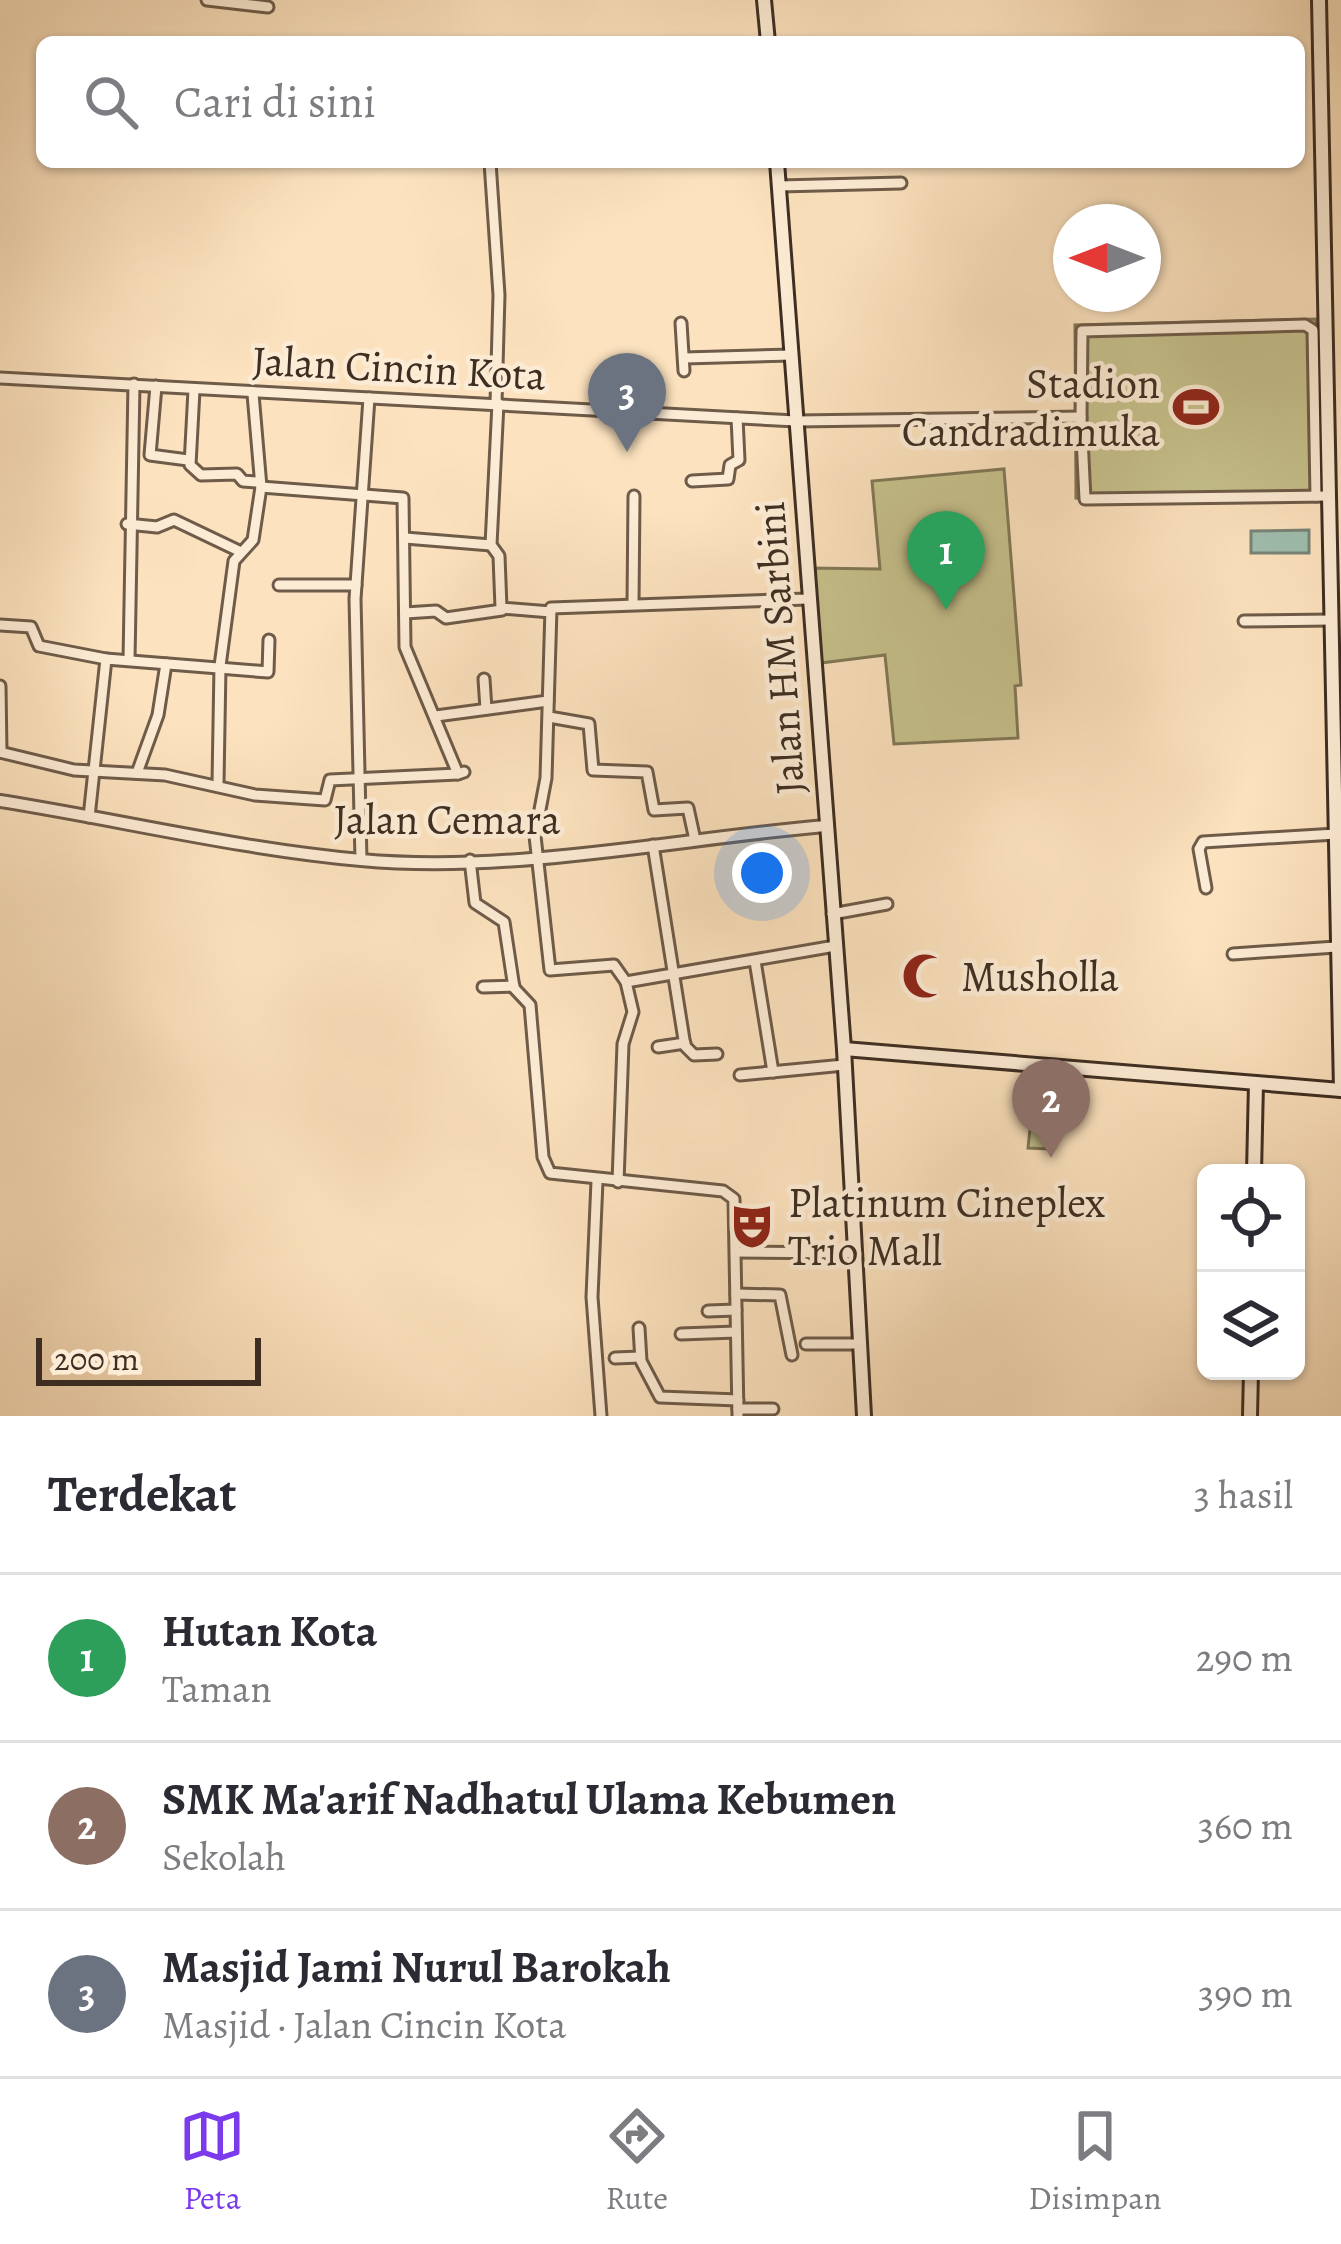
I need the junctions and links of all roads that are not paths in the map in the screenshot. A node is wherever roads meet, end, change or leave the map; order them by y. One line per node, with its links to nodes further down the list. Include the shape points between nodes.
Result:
1 (208, 0): 4 (street)
2 (764, 0): 5 (main road)
3 (1319, 0): 29 (main road)
4 (264, 4)
5 (767, 36)
6 (490, 168): 20 (street)
7 (778, 168): 9 (main road, Jalan HM Sarbini)
8 (901, 183): 9 (street)
9 (779, 185): 11 (main road, Jalan HM Sarbini)
10 (681, 323): 12 (street)
11 (792, 355): 12 (street); 23 (main road, Jalan HM Sarbini)
12 (684, 358): 13 (street)
13 (684, 371)
14 (0, 378): 15 (street, Jalan Cincin Kota)
15 (134, 384): 16 (street, Jalan Cincin Kota); 30 (street)
16 (156, 386): 17 (street, Jalan Cincin Kota); 24 (street, via 150,455)
17 (194, 390): 18 (street, Jalan Cincin Kota); 24 (street)
18 (253, 394): 19 (street, Jalan Cincin Kota); 26 (street)
19 (369, 398): 20 (street, Jalan Cincin Kota); 27 (street)
20 (497, 403): 22 (street, Jalan Cincin Kota); 32 (street)
21 (1081, 417): 23 (street, Jalan Cincin Kota); 29 (street, via 1085,499); 29 (street, via 1082,331 1305,325 1312,330)
22 (737, 418): 23 (street, Jalan Cincin Kota); 25 (street, via 739,460 728,479)
23 (796, 421): 36 (main road, Jalan HM Sarbini)
24 (188, 460): 26 (street, via 201,475 238,474)
25 (692, 481)
26 (259, 485): 27 (street); 33 (street, via 253,540)
27 (366, 494): 31 (street, via 403,498); 35 (street)
28 (634, 496): 37 (street)
29 (1323, 496): 41 (main road)
30 (128, 524): 33 (street, via 174,520); 46 (street)
31 (406, 538): 32 (street); 40 (street)
32 (491, 544): 38 (street, via 500,556)
33 (239, 551): 48 (street)
34 (279, 585): 35 (street)
35 (356, 585): 58 (street)
36 (808, 598): 37 (street); 62 (main road, Jalan HM Sarbini)
37 (633, 604): 39 (street)
38 (502, 610): 39 (street); 40 (street, via 446,618)
39 (550, 612): 51 (street)
40 (405, 613): 53 (street, via 407,659)
41 (1332, 620): 42 (street); 63 (main road)
42 (1244, 621)
43 (0, 625): 45 (street, via 31,627 39,646)
44 (269, 640): 48 (street, via 268,673)
45 (106, 659): 46 (street); 56 (street)
46 (129, 660): 47 (street)
47 (166, 664): 48 (street); 57 (street)
48 (220, 666): 59 (street)
49 (484, 679): 52 (street)
50 (0, 686): 55 (street)
51 (548, 701): 52 (street); 54 (street)
52 (486, 709): 53 (street)
53 (436, 716): 58 (street, via 461,773)
54 (549, 717): 64 (street, via 589,724 593,770 646,772 654,810 688,808); 66 (street)
55 (1, 752): 56 (street)
56 (91, 771): 57 (street); 61 (street)
57 (137, 773): 59 (street)
58 (359, 780): 59 (street, via 330,780 325,800); 68 (street)
59 (218, 784)
60 (0, 801): 61 (street, Jalan Cemara)
61 (89, 817): 68 (street, Jalan Cemara)
62 (825, 826): 64 (street, Jalan Cemara); 71 (main road, Jalan HM Sarbini)
63 (1336, 834): 69 (street, via 1203,842); 73 (main road)
64 (695, 840): 65 (street, Jalan Cemara)
65 (652, 845): 66 (street, Jalan Cemara); 76 (street)
66 (536, 855): 67 (street, Jalan Cemara); 77 (street, via 550,971 614,965)
67 (470, 859): 68 (street, Jalan Cemara); 78 (street, via 475,903 505,926)
68 (362, 860)
69 (1206, 888)
70 (887, 904): 71 (street)
71 (832, 914): 72 (main road, Jalan HM Sarbini)
72 (835, 946): 75 (street); 82 (main road, Jalan HM Sarbini)
73 (1336, 947): 74 (street); 88 (main road)
74 (1233, 954)
75 (755, 961): 76 (street); 85 (street)
76 (675, 977): 77 (street); 80 (street)
77 (626, 982): 91 (street, via 633,1012 622,1044)
78 (514, 986): 79 (street); 90 (street, via 530,1005 543,1157 555,1175)
79 (483, 987)
80 (685, 1043): 81 (street); 83 (street, via 692,1054)
81 (658, 1047)
82 (844, 1049): 84 (main road, Jalan HM Sarbini); 87 (main road)
83 (717, 1054)
84 (844, 1065): 85 (street); 93 (main road, Jalan HM Sarbini)
85 (772, 1072): 86 (street)
86 (740, 1075)
87 (1256, 1083): 88 (main road); 89 (main road)
88 (1341, 1090)
89 (1254, 1164)
90 (597, 1180): 91 (street); 108 (street, via 592,1297)
91 (618, 1182): 92 (street, via 729,1193)
92 (736, 1252): 93 (street); 94 (street)
93 (855, 1253): 101 (main road, Jalan HM Sarbini)
94 (736, 1294): 95 (street); 102 (street, via 780,1294)
95 (736, 1310): 96 (street); 98 (street)
96 (708, 1311)
97 (638, 1328): 104 (street)
98 (736, 1332): 99 (street); 106 (street)
99 (681, 1334)
100 (806, 1344): 101 (street)
101 (860, 1344): 109 (main road, Jalan HM Sarbini)
102 (792, 1355)
103 (616, 1358): 104 (street)
104 (640, 1358): 106 (street, via 660,1397)
105 (1251, 1380): 110 (main road)
106 (738, 1408): 107 (street)
107 (773, 1409)
108 (601, 1416)
109 (864, 1416)
110 (1250, 1416)

